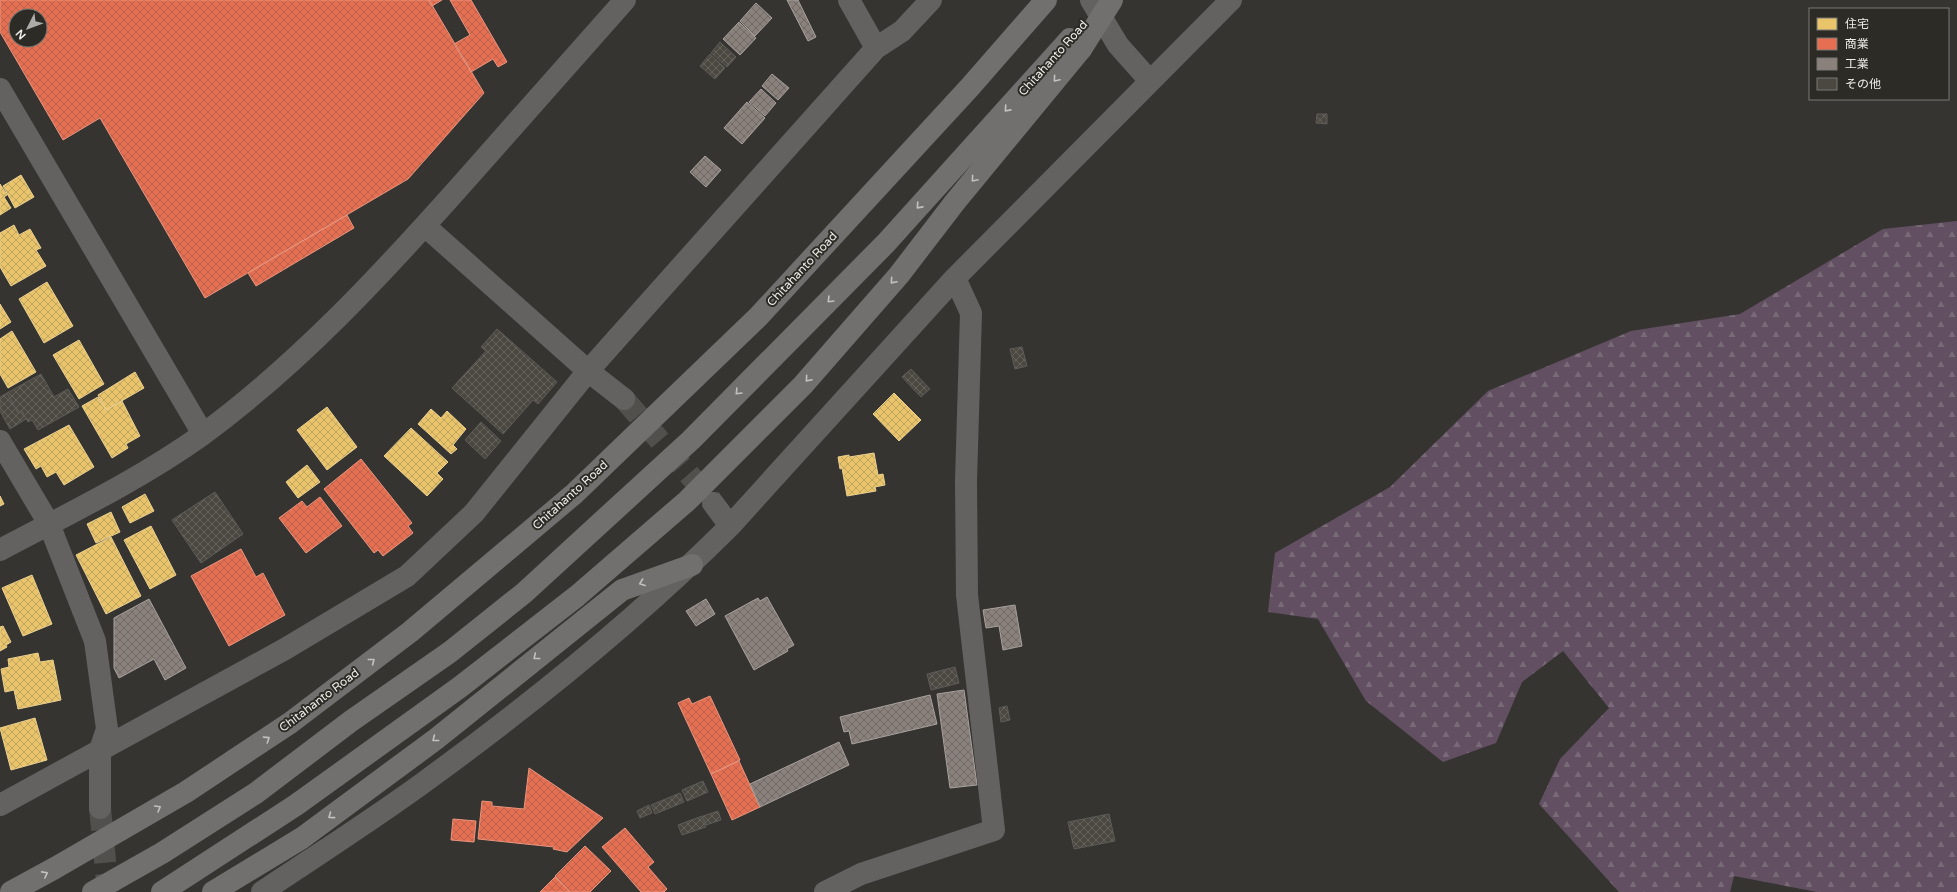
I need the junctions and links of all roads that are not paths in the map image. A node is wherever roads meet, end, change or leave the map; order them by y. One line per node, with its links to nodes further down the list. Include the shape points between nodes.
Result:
1 (625, 0): 14 (street)
2 (849, 0): 10 (street)
3 (931, 0): 10 (street, via 902,31)
4 (1046, 0): 28 (highway, Chitahanto Road, one-way to 4, via 186,792 290,723 410,632 574,494 758,316 959,99)
5 (1092, 0): 11 (street, via 1118,45)
6 (1106, 0): 9 (highway, Chitahanto Road)
7 (1112, 0): 9 (highway, bridge)
8 (1231, 0): 11 (street)
9 (1076, 44): 29 (highway, Chitahanto Road, one-way to 29, via 886,243 692,440 524,593 450,652 351,721 256,793 162,853); 30 (highway, one-way to 30, via 899,275 803,386 687,500 577,596 460,687 296,805)
10 (876, 48): 16 (street)
11 (1150, 81): 15 (street)
12 (0, 89): 13 (street)
13 (6, 115): 18 (street)
14 (425, 226): 16 (street); 18 (street, via 348,309 289,365)
15 (955, 278): 22 (street); 33 (street, via 971,313 966,480 967,595 994,830 861,874)
16 (588, 370): 17 (street); 25 (street, via 474,514 407,576 285,649)
17 (624, 399)
18 (203, 434): 21 (street, via 156,466)
19 (0, 441): 21 (street)
20 (713, 503): 22 (street)
21 (50, 524): 23 (street); 25 (street, via 95,641 108,729)
22 (730, 526): 24 (street)
23 (0, 550)
24 (692, 565): 31 (highway, one-way to 31, via 622,590 436,739 308,833); 32 (street, via 537,697 426,781)
25 (100, 750): 26 (street); 27 (street)
26 (0, 805)
27 (100, 808)
28 (11, 892)
29 (93, 892)
30 (162, 892)
31 (212, 892)
32 (262, 892)
33 (825, 892)

